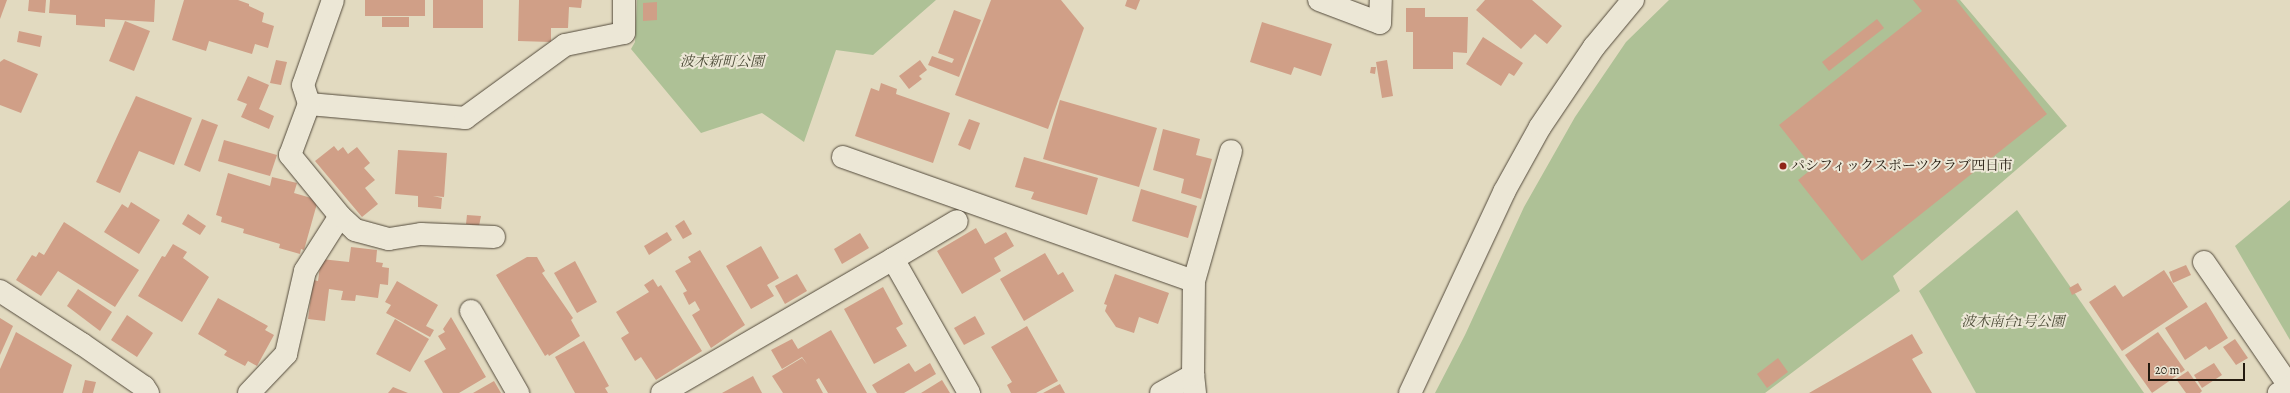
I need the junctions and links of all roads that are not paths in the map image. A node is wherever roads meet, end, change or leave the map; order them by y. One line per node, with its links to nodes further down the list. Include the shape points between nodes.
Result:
1 (333, 0): 6 (street, via 303,85)
2 (624, 0): 6 (street, via 624,33 565,45 465,118)
3 (1319, 0): 4 (street, via 1380,23)
4 (1381, 0)
5 (1633, 0): 25 (street, via 1594,47 1540,127 1504,192)
6 (309, 104): 9 (street, via 290,155)
7 (1231, 152): 14 (street)
8 (843, 157): 14 (street)
9 (340, 216): 11 (street, via 355,230 389,239 421,234); 20 (street, via 305,272 286,354)
10 (957, 221): 12 (street)
11 (494, 237)
12 (893, 259): 22 (street); 23 (street)
13 (2204, 262): 18 (street)
14 (1194, 281): 17 (street)
15 (0, 291): 19 (street, via 82,344 144,387)
16 (471, 311): 21 (street)
17 (1194, 384): 24 (street)
18 (2290, 387): 26 (street)
19 (148, 393)
20 (249, 393)
21 (518, 393)
22 (662, 393)
23 (969, 393)
24 (1161, 393)
25 (1410, 393)
26 (2279, 393)

